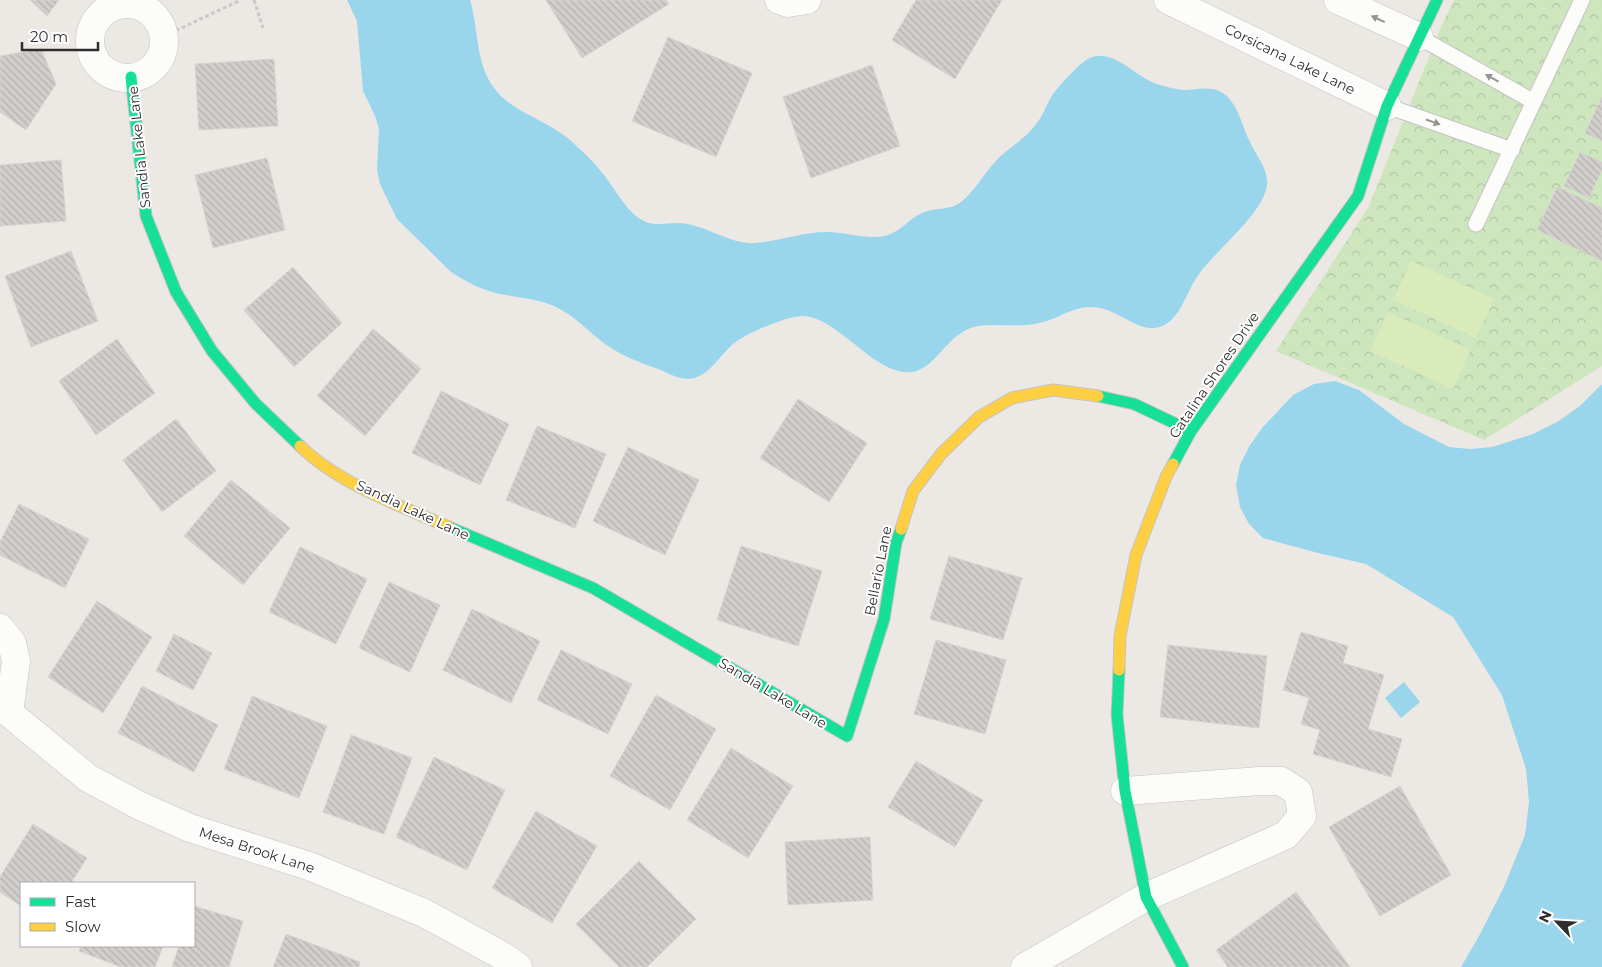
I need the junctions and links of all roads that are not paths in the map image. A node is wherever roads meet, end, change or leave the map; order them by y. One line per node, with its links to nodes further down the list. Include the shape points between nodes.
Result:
1 (779, 0): 2 (street, via 788,3)
2 (807, 0)
3 (1338, 0): 7 (street, one-way to 3)
4 (1437, 0): 7 (street, Catalina Shores Drive)
5 (1582, 0): 9 (lane)
6 (1186, 4): 10 (street, Corsicana Lake Lane)
7 (1419, 37): 9 (lane, one-way to 7); 10 (street, Catalina Shores Drive)
8 (131, 77): 8 (street, Sandia Lake Lane, via 107,72 92,52 90,40 99,17 120,4 133,4 154,15 164,36 159,58 152,68); 16 (street, Sandia Lake Lane, via 146,216 176,292 219,359 256,404 311,457 370,493 593,588)
9 (1534, 102): 11 (lane)
10 (1387, 106): 11 (lane, one-way to 11); 13 (street, Catalina Shores Drive, via 1358,196)
11 (1512, 150): 12 (lane)
12 (1476, 224)
13 (1190, 431): 16 (street, Bellario Lane, via 1134,404 1053,390 1012,398 980,417 941,454 913,491 896,543 884,619); 17 (street, Catalina Shores Drive, via 1166,477 1136,555 1120,636 1117,715)
14 (0, 628): 15 (street, Mesa Brook Lane, via 12,643 16,661)
15 (4, 710): 19 (street, Mesa Brook Lane, via 88,778 140,806 190,828 310,866 424,913)
16 (847, 736)
17 (1125, 791): 18 (street, Catalina Shores Drive); 18 (street, via 1281,781 1298,792 1302,816 1286,835)
18 (1146, 897): 20 (street); 21 (street, Catalina Shores Drive)
19 (518, 967)
20 (1025, 967)
21 (1183, 967)

